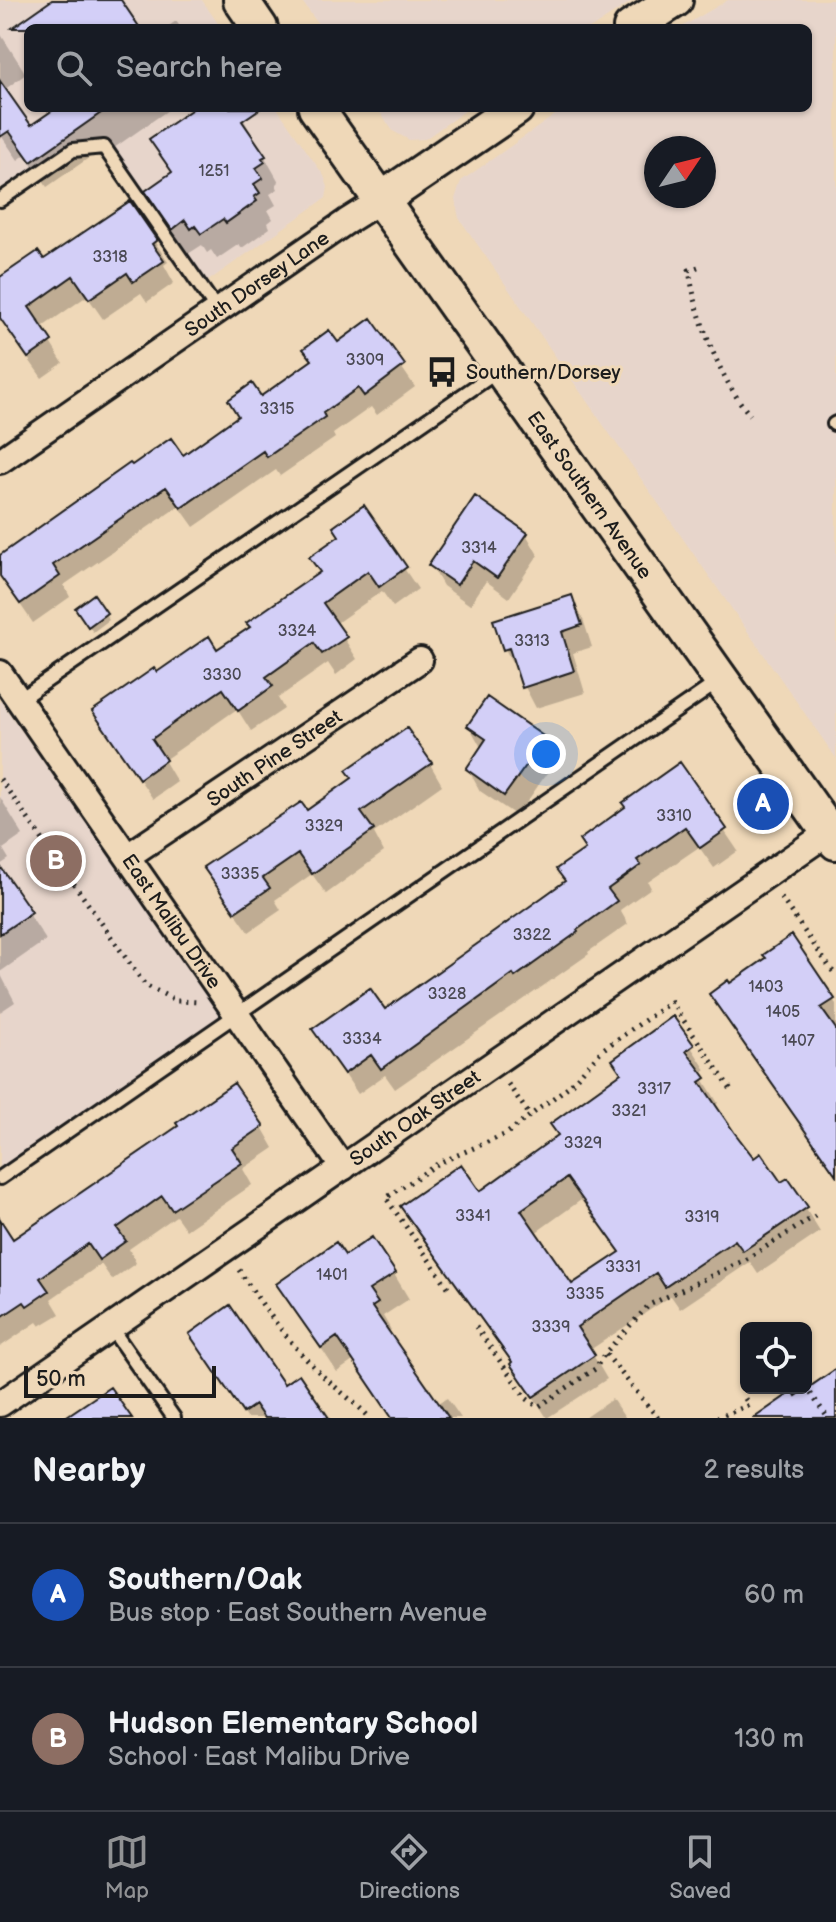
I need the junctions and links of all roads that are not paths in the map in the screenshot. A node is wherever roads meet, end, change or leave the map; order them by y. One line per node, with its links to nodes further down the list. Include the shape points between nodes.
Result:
1 (241, 0): 3 (main road)
2 (675, 0): 4 (main road)
3 (257, 24)
4 (637, 24)
5 (319, 112): 8 (main road, East Southern Avenue)
6 (510, 112): 8 (main road, South Dorsey Lane)
7 (0, 200): 9 (lane, via 73,150 104,147)
8 (381, 200): 9 (street, South Dorsey Lane); 10 (main road, East Southern Avenue)
9 (217, 310): 11 (street, South Dorsey Lane)
10 (500, 369): 14 (main road, East Southern Avenue); 15 (lane)
11 (0, 461)
12 (420, 660): 17 (street, South Pine Street)
13 (0, 673): 15 (street, East Malibu Drive)
14 (721, 680): 16 (main road, East Southern Avenue); 18 (lane)
15 (19, 700): 17 (street, East Malibu Drive)
16 (833, 837): 19 (street, South Oak Street)
17 (128, 856): 18 (street, East Malibu Drive)
18 (236, 1014): 19 (street, East Malibu Drive); 20 (lane)
19 (343, 1168): 21 (street, South Oak Street)
20 (0, 1178)
21 (111, 1328): 22 (street, South Oak Street); 23 (lane)
22 (0, 1404)
23 (174, 1418)

